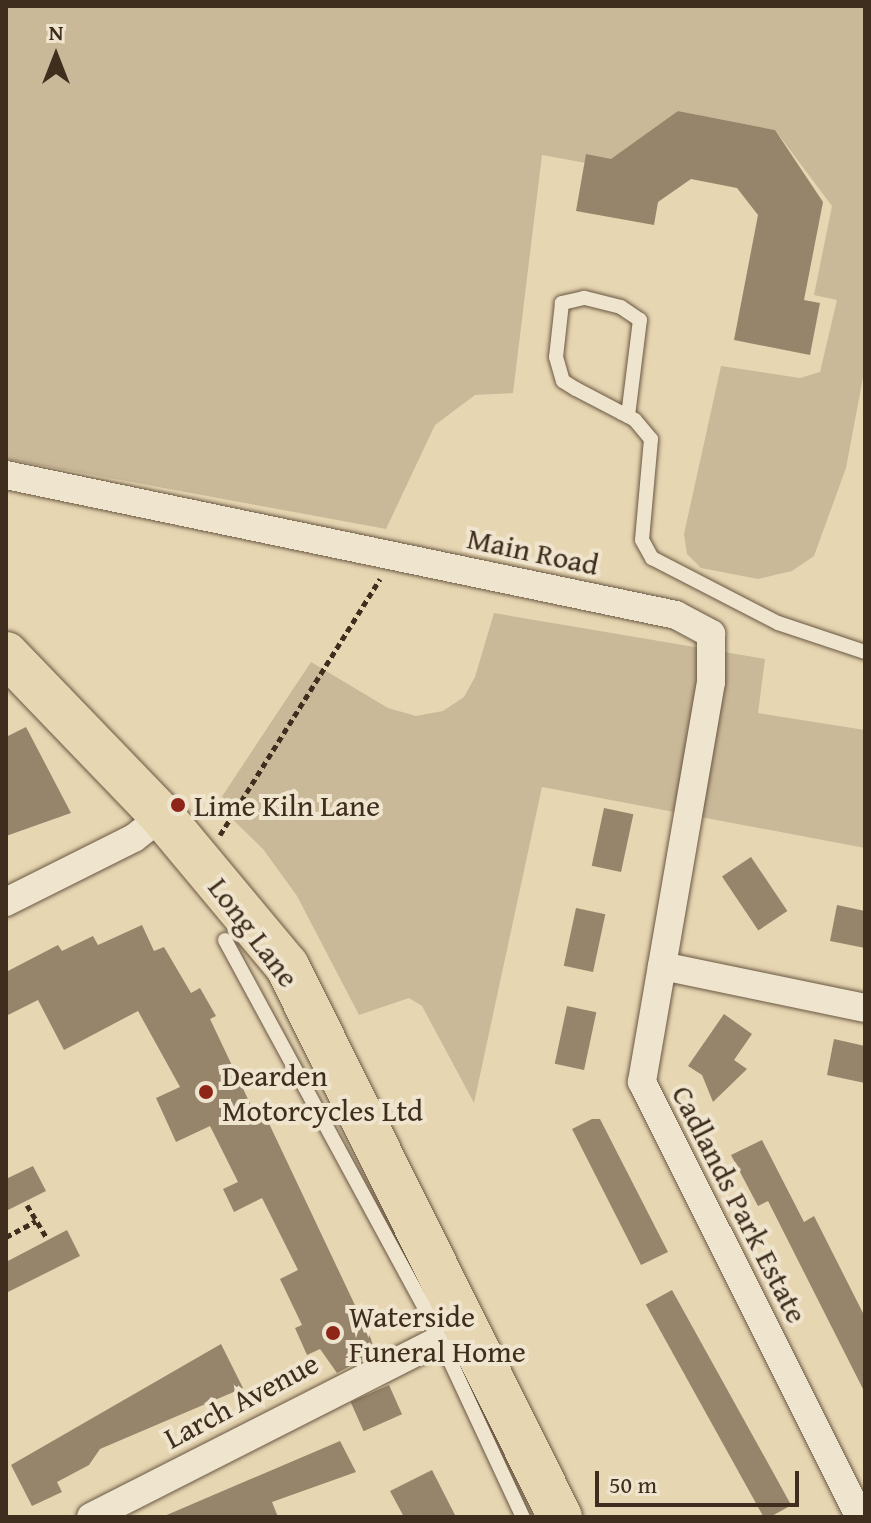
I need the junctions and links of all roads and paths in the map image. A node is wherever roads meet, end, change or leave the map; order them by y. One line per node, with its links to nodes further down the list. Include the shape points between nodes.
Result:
1 (628, 416): 1 (lane, via 557,371 559,310 571,298 621,307 640,320); 4 (lane, via 651,439 642,540 652,558 778,623)
2 (6, 475): 3 (street, Main Road)
3 (395, 556): 7 (path); 10 (street, Main Road, via 676,615 711,634 711,682)
4 (865, 652)
5 (6, 654): 6 (main road, Long Lane)
6 (162, 816): 7 (main road, Long Lane); 8 (street, via 134,838)
7 (203, 863): 16 (main road, Long Lane, via 287,966)
8 (6, 902)
9 (225, 940): 16 (lane)
10 (662, 966): 11 (street); 20 (street, Cadlands Park Estate, via 643,1052 645,1094)
11 (865, 1008)
12 (27, 1205): 13 (path)
13 (36, 1221): 14 (path); 15 (path)
14 (6, 1237)
15 (46, 1237)
16 (452, 1331): 17 (street, Larch Avenue); 18 (lane); 19 (main road, Long Lane)
17 (91, 1517)
18 (523, 1517)
19 (560, 1517)
20 (860, 1517)

